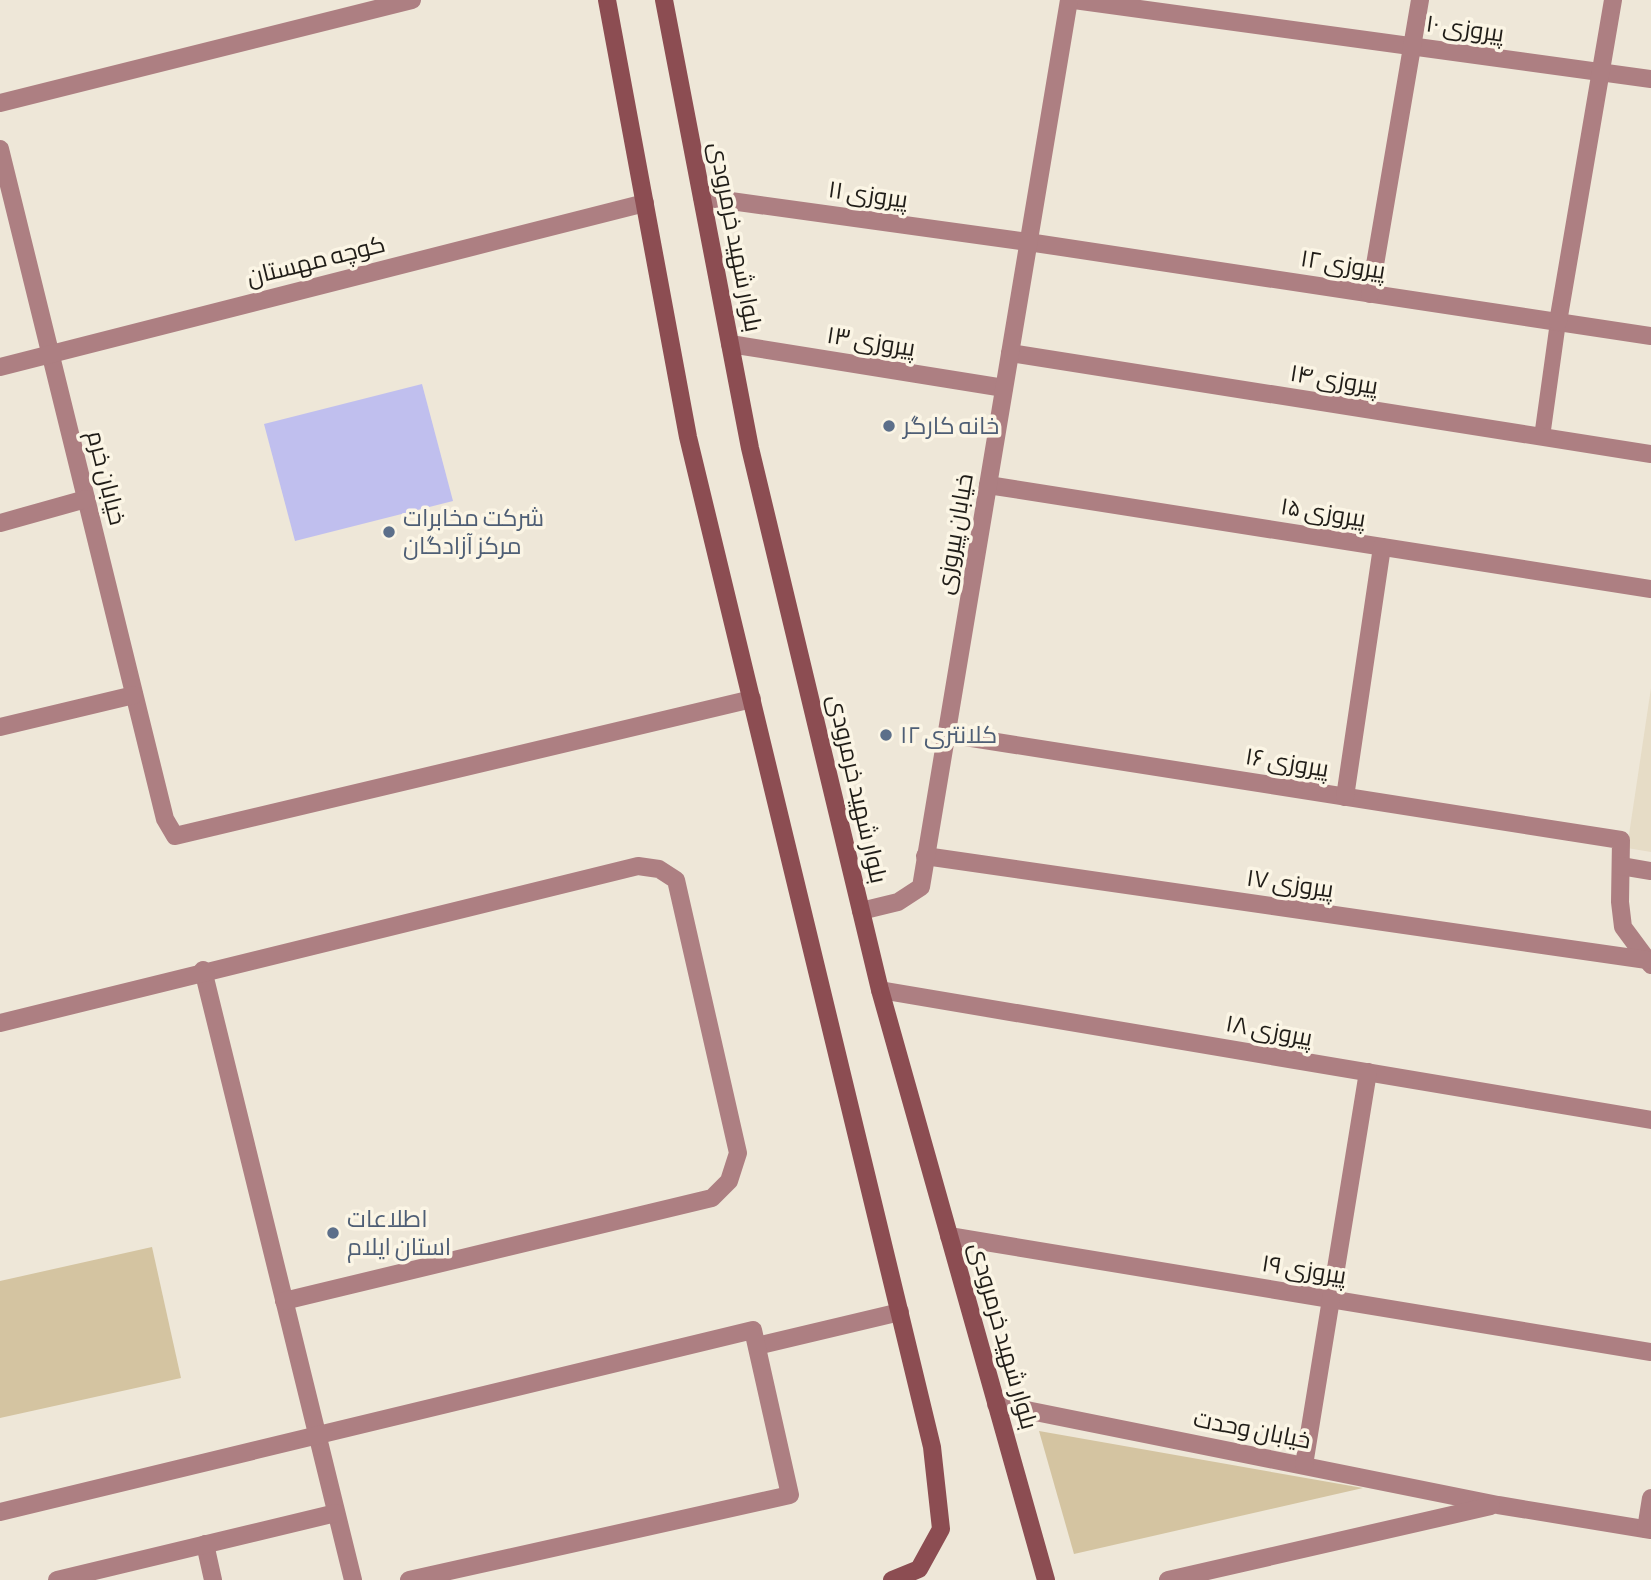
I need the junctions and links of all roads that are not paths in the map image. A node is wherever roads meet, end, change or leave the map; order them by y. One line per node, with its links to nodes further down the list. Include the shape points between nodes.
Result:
1 (412, 0): 10 (street)
2 (607, 0): 13 (main road)
3 (664, 0): 12 (main road, بلوار شهید خرمرودی)
4 (1071, 0): 7 (street, پیروزی ۱۰); 14 (street, خیابان پیروزی)
5 (1420, 0): 7 (street)
6 (1613, 0): 8 (street)
7 (1412, 46): 8 (street, پیروزی ۱۰); 15 (street)
8 (1601, 72): 9 (street, پیروزی ۱۰); 16 (street)
9 (1651, 79)
10 (0, 103)
11 (0, 149): 19 (street, خیابان خرم)
12 (702, 197): 14 (street, پیروزی ۱۱); 18 (main road, بلوار شهید خرمرودی)
13 (645, 202): 19 (street, کوچه مهستان); 31 (main road, via 688,437)
14 (1028, 242): 15 (street, پیروزی ۱۲); 20 (street, خیابان پیروزی)
15 (1370, 293): 16 (street, پیروزی ۱۲)
16 (1558, 322): 17 (street, پیروزی ۱۲); 23 (lane)
17 (1651, 336)
18 (730, 344): 22 (street, پیروزی ۱۳); 38 (main road, بلوار شهید خرمرودی, via 750,448)
19 (50, 354): 21 (street, کوچه مهستان); 26 (street, خیابان خرم)
20 (1010, 354): 22 (street, خیابان پیروزی); 23 (street, پیروزی ۱۴)
21 (0, 366)
22 (1004, 388): 25 (street, خیابان پیروزی)
23 (1542, 437): 24 (street, پیروزی ۱۴)
24 (1651, 454)
25 (988, 485): 28 (street, پیروزی ۱۵); 33 (street, خیابان پیروزی)
26 (86, 499): 27 (street); 30 (street, خیابان خرم)
27 (0, 523)
28 (1382, 547): 29 (street, پیروزی ۱۵); 34 (street)
29 (1651, 589)
30 (134, 695): 31 (street, خیابان خرم, via 165,819 176,836); 32 (street)
31 (752, 699): 48 (main road)
32 (0, 727)
33 (946, 734): 34 (street, پیروزی ۱۶); 35 (street, خیابان پیروزی)
34 (1345, 797): 36 (street, پیروزی ۱۶, via 1621,840)
35 (925, 856): 38 (street, خیابان پیروزی, via 920,887 898,902); 39 (street, پیروزی ۱۷)
36 (1621, 866): 37 (street); 39 (street, via 1623,927)
37 (1651, 871)
38 (861, 911): 41 (main road, بلوار شهید خرمرودی)
39 (1649, 962)
40 (202, 970): 42 (street); 47 (street); 47 (street, via 638,866 659,869 676,880 738,1153 729,1181 712,1198)
41 (880, 990): 43 (street, پیروزی ۱۸); 45 (main road, بلوار شهید خرمرودی)
42 (0, 1023)
43 (1368, 1072): 44 (street, پیروزی ۱۸); 46 (street)
44 (1651, 1121)
45 (949, 1236): 46 (street, پیروزی ۱۹); 51 (main road, بلوار شهید خرمرودی)
46 (1331, 1299): 50 (street, پیروزی ۱۹); 53 (street)
47 (284, 1301): 52 (street)
48 (900, 1312): 49 (street); 64 (main road, via 932,1447 941,1529 919,1569)
49 (757, 1346): 52 (street, via 754,1329); 63 (street, via 790,1495)
50 (1651, 1352)
51 (996, 1404): 53 (street, خیابان وحدت); 65 (main road, بلوار شهید خرمرودی)
52 (317, 1436): 56 (street); 57 (street)
53 (1304, 1465): 55 (street, خیابان وحدت)
54 (1651, 1498): 58 (street)
55 (1498, 1504): 58 (street, خیابان وحدت); 66 (street, خیابان وحدت)
56 (0, 1512)
57 (336, 1513): 59 (street); 62 (street)
58 (1649, 1530)
59 (205, 1544): 60 (street); 61 (street)
60 (57, 1580)
61 (213, 1580)
62 (353, 1580)
63 (409, 1580)
64 (891, 1580)
65 (1046, 1580)
66 (1168, 1580)

